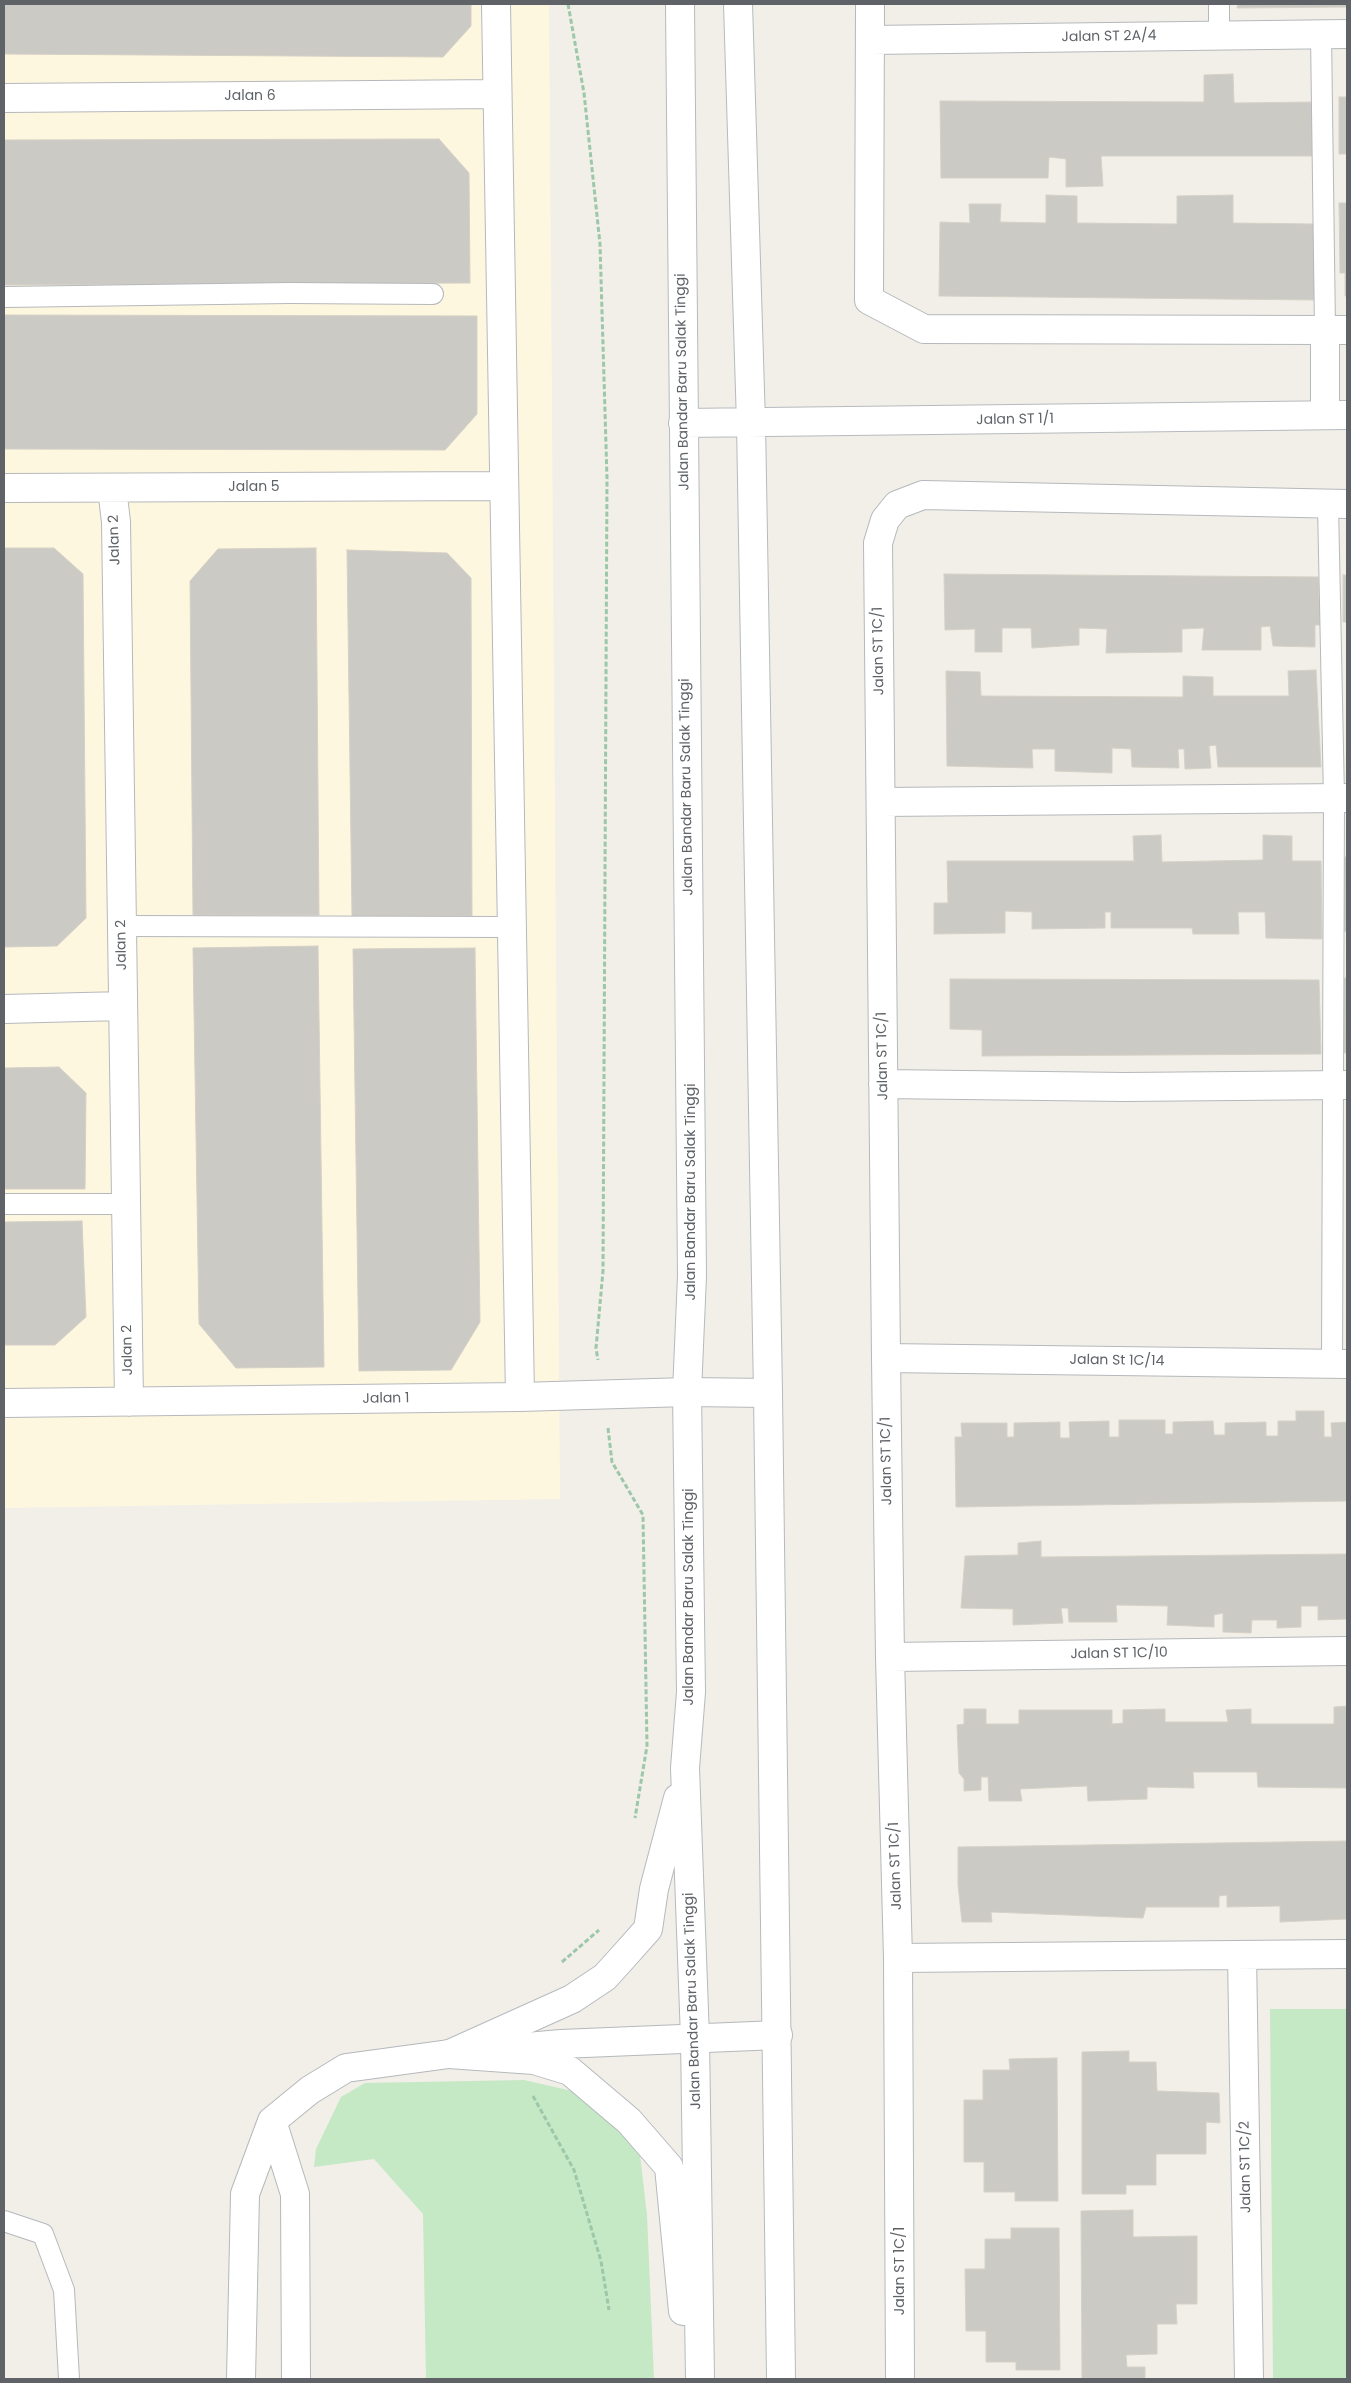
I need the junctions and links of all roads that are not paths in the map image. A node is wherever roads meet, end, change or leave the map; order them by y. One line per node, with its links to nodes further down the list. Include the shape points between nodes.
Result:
1 (496, 4): 9 (street)
2 (680, 4): 15 (street, Jalan Bandar Baru Salak Tinggi)
3 (738, 4): 16 (street)
4 (870, 4): 8 (street)
5 (1219, 4): 7 (lane)
6 (1334, 34): 7 (street, Jalan ST 2A/4); 13 (lane)
7 (1220, 35): 8 (street, Jalan ST 2A/4)
8 (870, 40): 13 (street, via 869,300 924,329)
9 (497, 94): 10 (street, Jalan 6); 17 (street)
10 (4, 98)
11 (434, 294): 12 (lane)
12 (4, 297)
13 (1336, 330): 14 (street)
14 (1336, 415): 16 (street, Jalan ST 1/1)
15 (683, 423): 16 (street, Jalan ST 1/1); 33 (street, Jalan Bandar Baru Salak Tinggi, via 692,1276)
16 (751, 423): 34 (street)
17 (504, 486): 19 (street, Jalan 5); 24 (street)
18 (4, 488): 19 (street, Jalan 5)
19 (112, 488): 23 (street, Jalan 2, via 116,522)
20 (1338, 504): 21 (lane); 22 (street, Jalan ST 1C/1, via 923,495 897,505 884,520 878,543)
21 (1341, 798): 22 (street); 28 (lane)
22 (881, 802): 27 (street, Jalan ST 1C/1)
23 (122, 926): 24 (lane); 25 (street, Jalan 2)
24 (512, 927): 35 (street)
25 (123, 1006): 26 (street); 30 (street, Jalan 2)
26 (4, 1009)
27 (883, 1084): 28 (street, via 1124,1087); 31 (street, Jalan ST 1C/1)
28 (1340, 1084): 32 (lane)
29 (4, 1204): 30 (lane)
30 (126, 1204): 36 (street, Jalan 2)
31 (886, 1358): 32 (street, Jalan St 1C/14); 39 (street, Jalan ST 1C/1)
32 (1340, 1364)
33 (687, 1392): 34 (street, Jalan 1); 35 (street, Jalan 1); 40 (street, Jalan Bandar Baru Salak Tinggi, via 691,1692)
34 (768, 1393): 44 (street)
35 (520, 1398): 36 (street, Jalan 1)
36 (129, 1402): 37 (street, Jalan 1)
37 (4, 1403)
38 (1347, 1651): 39 (street, Jalan ST 1C/10)
39 (890, 1657): 43 (street, Jalan ST 1C/1)
40 (685, 1768): 45 (street, Jalan Bandar Baru Salak Tinggi); 46 (street, via 654,1889 648,1929 605,1977 572,1999)
41 (1347, 1954): 42 (street)
42 (1242, 1955): 43 (street); 56 (street, Jalan ST 1C/2)
43 (898, 1958): 55 (street, Jalan ST 1C/1)
44 (778, 2035): 45 (street); 54 (street)
45 (696, 2038): 46 (street, via 561,2044); 53 (street, Jalan Bandar Baru Salak Tinggi)
46 (449, 2054): 47 (street, via 346,2068 310,2090); 52 (street, via 534,2060 570,2071 629,2121 669,2167)
47 (272, 2121): 50 (street, via 245,2194); 51 (street, via 294,2194)
48 (4, 2221): 49 (lane, via 43,2234 64,2290)
49 (69, 2379)
50 (241, 2379)
51 (296, 2379)
52 (689, 2379)
53 (700, 2379)
54 (781, 2379)
55 (900, 2379)
56 (1249, 2379)

